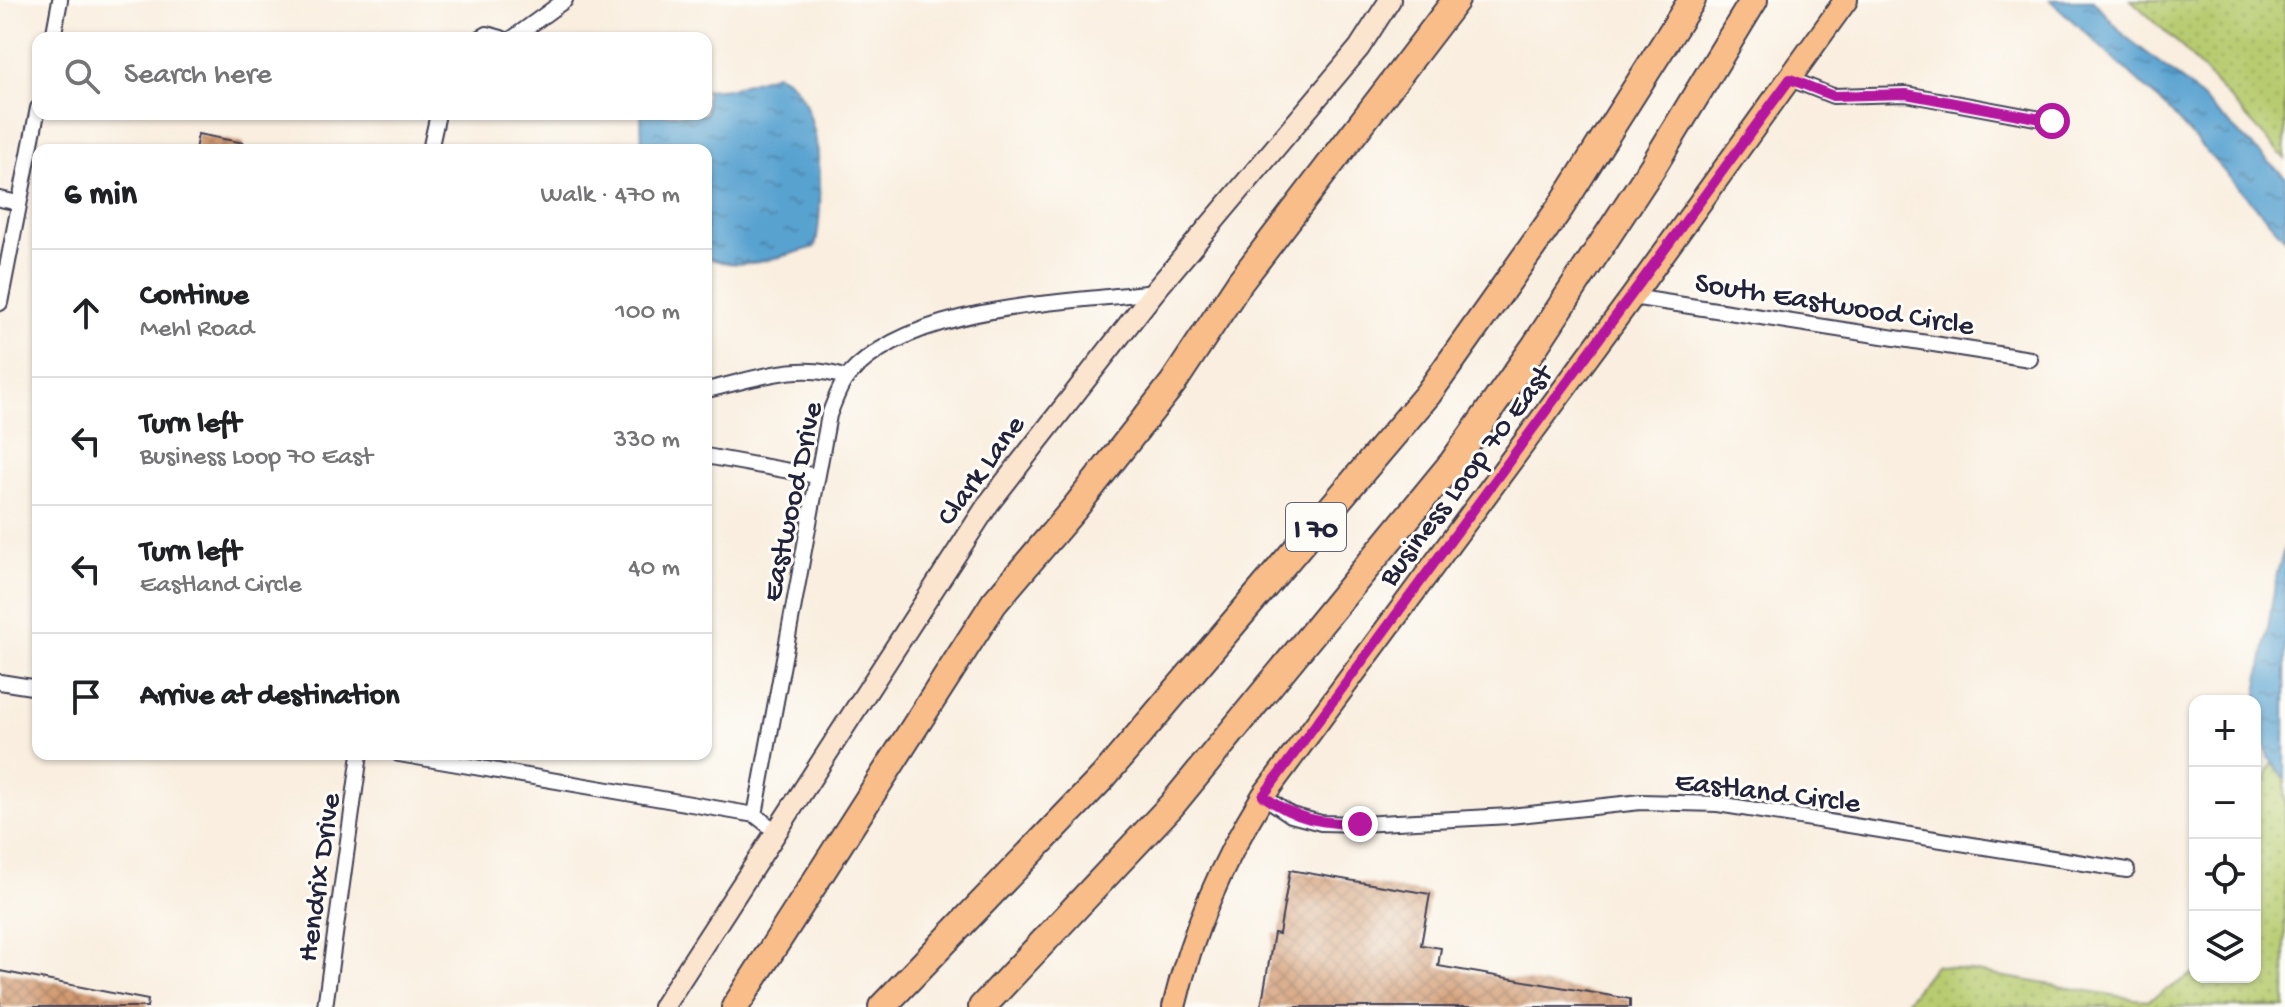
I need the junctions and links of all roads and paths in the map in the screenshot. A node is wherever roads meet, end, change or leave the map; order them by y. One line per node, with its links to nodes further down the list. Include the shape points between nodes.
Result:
1 (60, 0): 8 (street)
2 (565, 0): 9 (street)
3 (1390, 0): 17 (street, Clark Lane, via 1349,60)
4 (1456, 0): 35 (highway, via 1240,282 1173,383 994,603)
5 (1692, 0): 36 (highway, I 70, via 1560,208 1428,394 1103,777)
6 (1754, 0): 37 (highway, I 70, via 1652,168 1453,462 1171,806)
7 (1846, 0): 10 (main road, Business Loop 70 East)
8 (54, 32)
9 (521, 32)
10 (1790, 79): 13 (street, via 1833,96 1906,94); 18 (main road, Business Loop 70 East)
11 (35, 120): 16 (street)
12 (437, 120): 14 (street)
13 (2052, 121)
14 (431, 144)
15 (0, 199): 16 (street)
16 (18, 203): 19 (street)
17 (1154, 292): 21 (street, Eastwood Drive, via 994,312 919,329); 31 (street, Clark Lane, via 989,503)
18 (1632, 297): 20 (street, South Eastwood Circle); 29 (main road, Business Loop 70 East)
19 (0, 303)
20 (2030, 359)
21 (846, 378): 22 (street, via 828,370 803,369); 24 (street, Eastwood Drive, via 829,415)
22 (712, 389)
23 (712, 457): 24 (street)
24 (817, 476): 30 (street, Eastwood Drive)
25 (0, 682): 26 (street)
26 (32, 687)
27 (359, 760): 33 (street, Hendrix Drive)
28 (434, 760): 30 (street)
29 (1263, 796): 32 (street, Eastland Circle, via 1291,815 1321,823 1510,816 1641,802 1718,804); 38 (main road, Business Loop 70 East, via 1217,876 1194,933)
30 (755, 815): 31 (street)
31 (778, 833): 34 (street, Clark Lane)
32 (2127, 870)
33 (325, 1007)
34 (663, 1007)
35 (735, 1007)
36 (882, 1007)
37 (982, 1007)
38 (1174, 1007)

